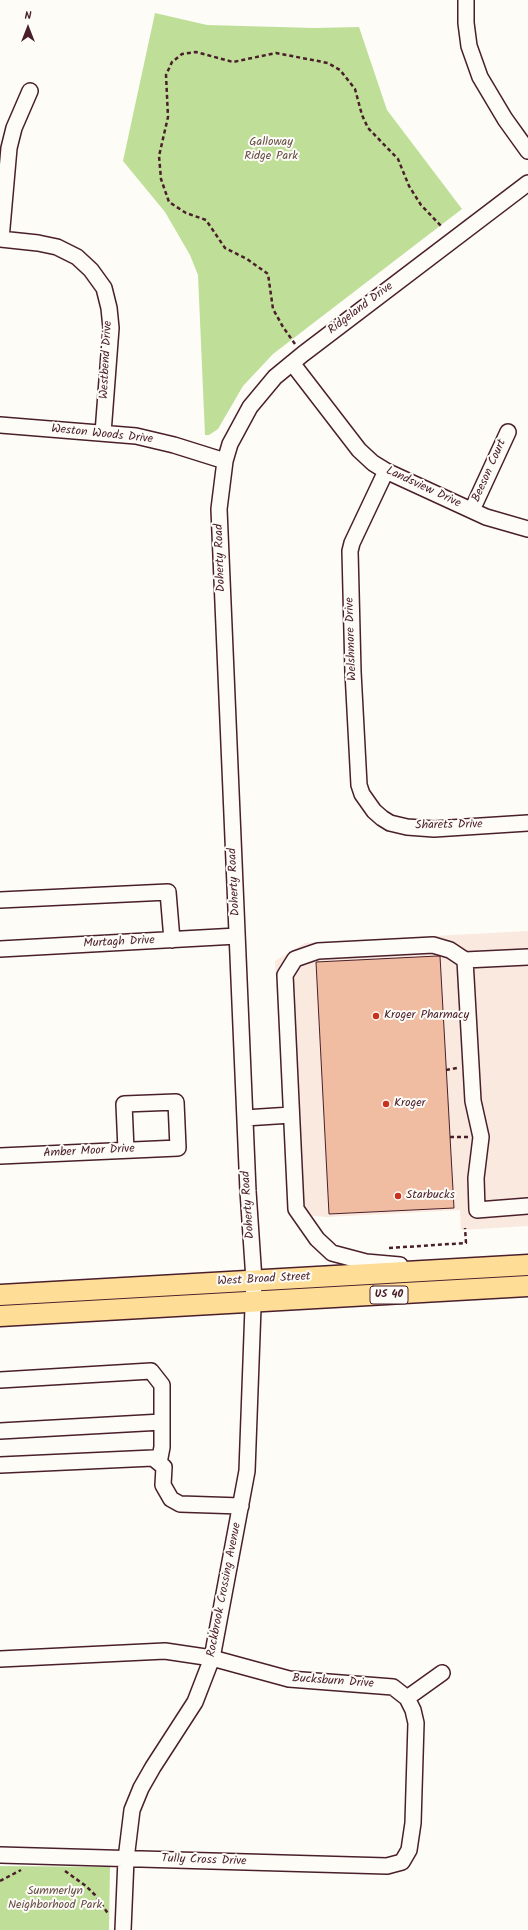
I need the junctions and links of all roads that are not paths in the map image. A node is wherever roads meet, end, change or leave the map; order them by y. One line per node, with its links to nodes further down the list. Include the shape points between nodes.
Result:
1 (466, 0): 3 (street, via 469,46 480,77)
2 (30, 91): 5 (street, via 14,128 9,148)
3 (528, 151)
4 (528, 183): 6 (street, Ridgeland Drive)
5 (1, 239): 9 (street, Westbend Drive, via 38,242 57,247 77,257 91,270 104,288 111,328)
6 (297, 358): 10 (street, Ridgeland Drive, via 275,377 250,407 230,444); 11 (street, Landsview Drive, via 359,450)
7 (0, 425): 9 (street, Weston Woods Drive)
8 (508, 432): 12 (street, Beeson Court)
9 (103, 433): 10 (street, Weston Woods Drive, via 136,436)
10 (225, 461): 17 (street, Doherty Road, via 219,509)
11 (386, 472): 12 (street, Landsview Drive); 14 (street, Welshmore Drive, via 352,543 350,559 359,785)
12 (472, 510): 13 (street, Landsview Drive, via 505,524)
13 (528, 529)
14 (374, 811): 15 (street, Sharets Drive, via 390,823 417,829)
15 (528, 823)
16 (0, 900): 18 (street, via 168,892)
17 (237, 936): 18 (street, Murtagh Drive); 23 (street, Doherty Road)
18 (172, 940): 19 (street, Murtagh Drive)
19 (0, 949)
20 (528, 957): 21 (street)
21 (465, 960): 22 (street, via 450,950 433,945 318,951 295,959 285,975); 26 (street, via 473,1100 481,1137 476,1178 477,1210)
22 (291, 1115): 23 (street); 28 (street, via 296,1209 317,1239 332,1253 366,1262)
23 (245, 1118): 29 (street, Doherty Road)
24 (126, 1150): 24 (street, Amber Moor Drive, via 178,1148 176,1102 124,1104); 25 (street, Amber Moor Drive)
25 (0, 1156)
26 (528, 1206)
27 (528, 1264): 28 (main road, West Broad Street / US 40)
28 (440, 1270): 29 (main road, West Broad Street / US 40)
29 (254, 1280): 31 (main road, West Broad Street / US 40); 32 (street, Doherty Road)
30 (528, 1286): 32 (main road, West Broad Street / US 40)
31 (0, 1295)
32 (254, 1302): 33 (main road, West Broad Street / US 40); 39 (street, Rockbrook Crossing Avenue, via 247,1471)
33 (0, 1316)
34 (0, 1380): 35 (street, via 151,1372 162,1385)
35 (162, 1422): 36 (street); 37 (street)
36 (0, 1431)
37 (159, 1462): 38 (street, via 153,1458); 39 (street, via 164,1467 163,1485 171,1499 180,1504)
38 (0, 1465)
39 (241, 1506): 40 (street, Rockbrook Crossing Avenue)
40 (212, 1658): 41 (street, Bucksburn Drive, via 165,1651); 43 (street, Bucksburn Drive, via 289,1679 393,1687); 45 (street, Rockbrook Crossing Avenue, via 195,1702 141,1788 132,1810)
41 (0, 1659)
42 (442, 1673): 43 (street)
43 (407, 1698): 45 (street, Tully Cross Drive, via 416,1723 413,1823 410,1850 402,1862 387,1866)
44 (0, 1855): 45 (street, Tully Cross Drive)
45 (126, 1859): 46 (street, Rockbrook Crossing Avenue)
46 (123, 1930)

